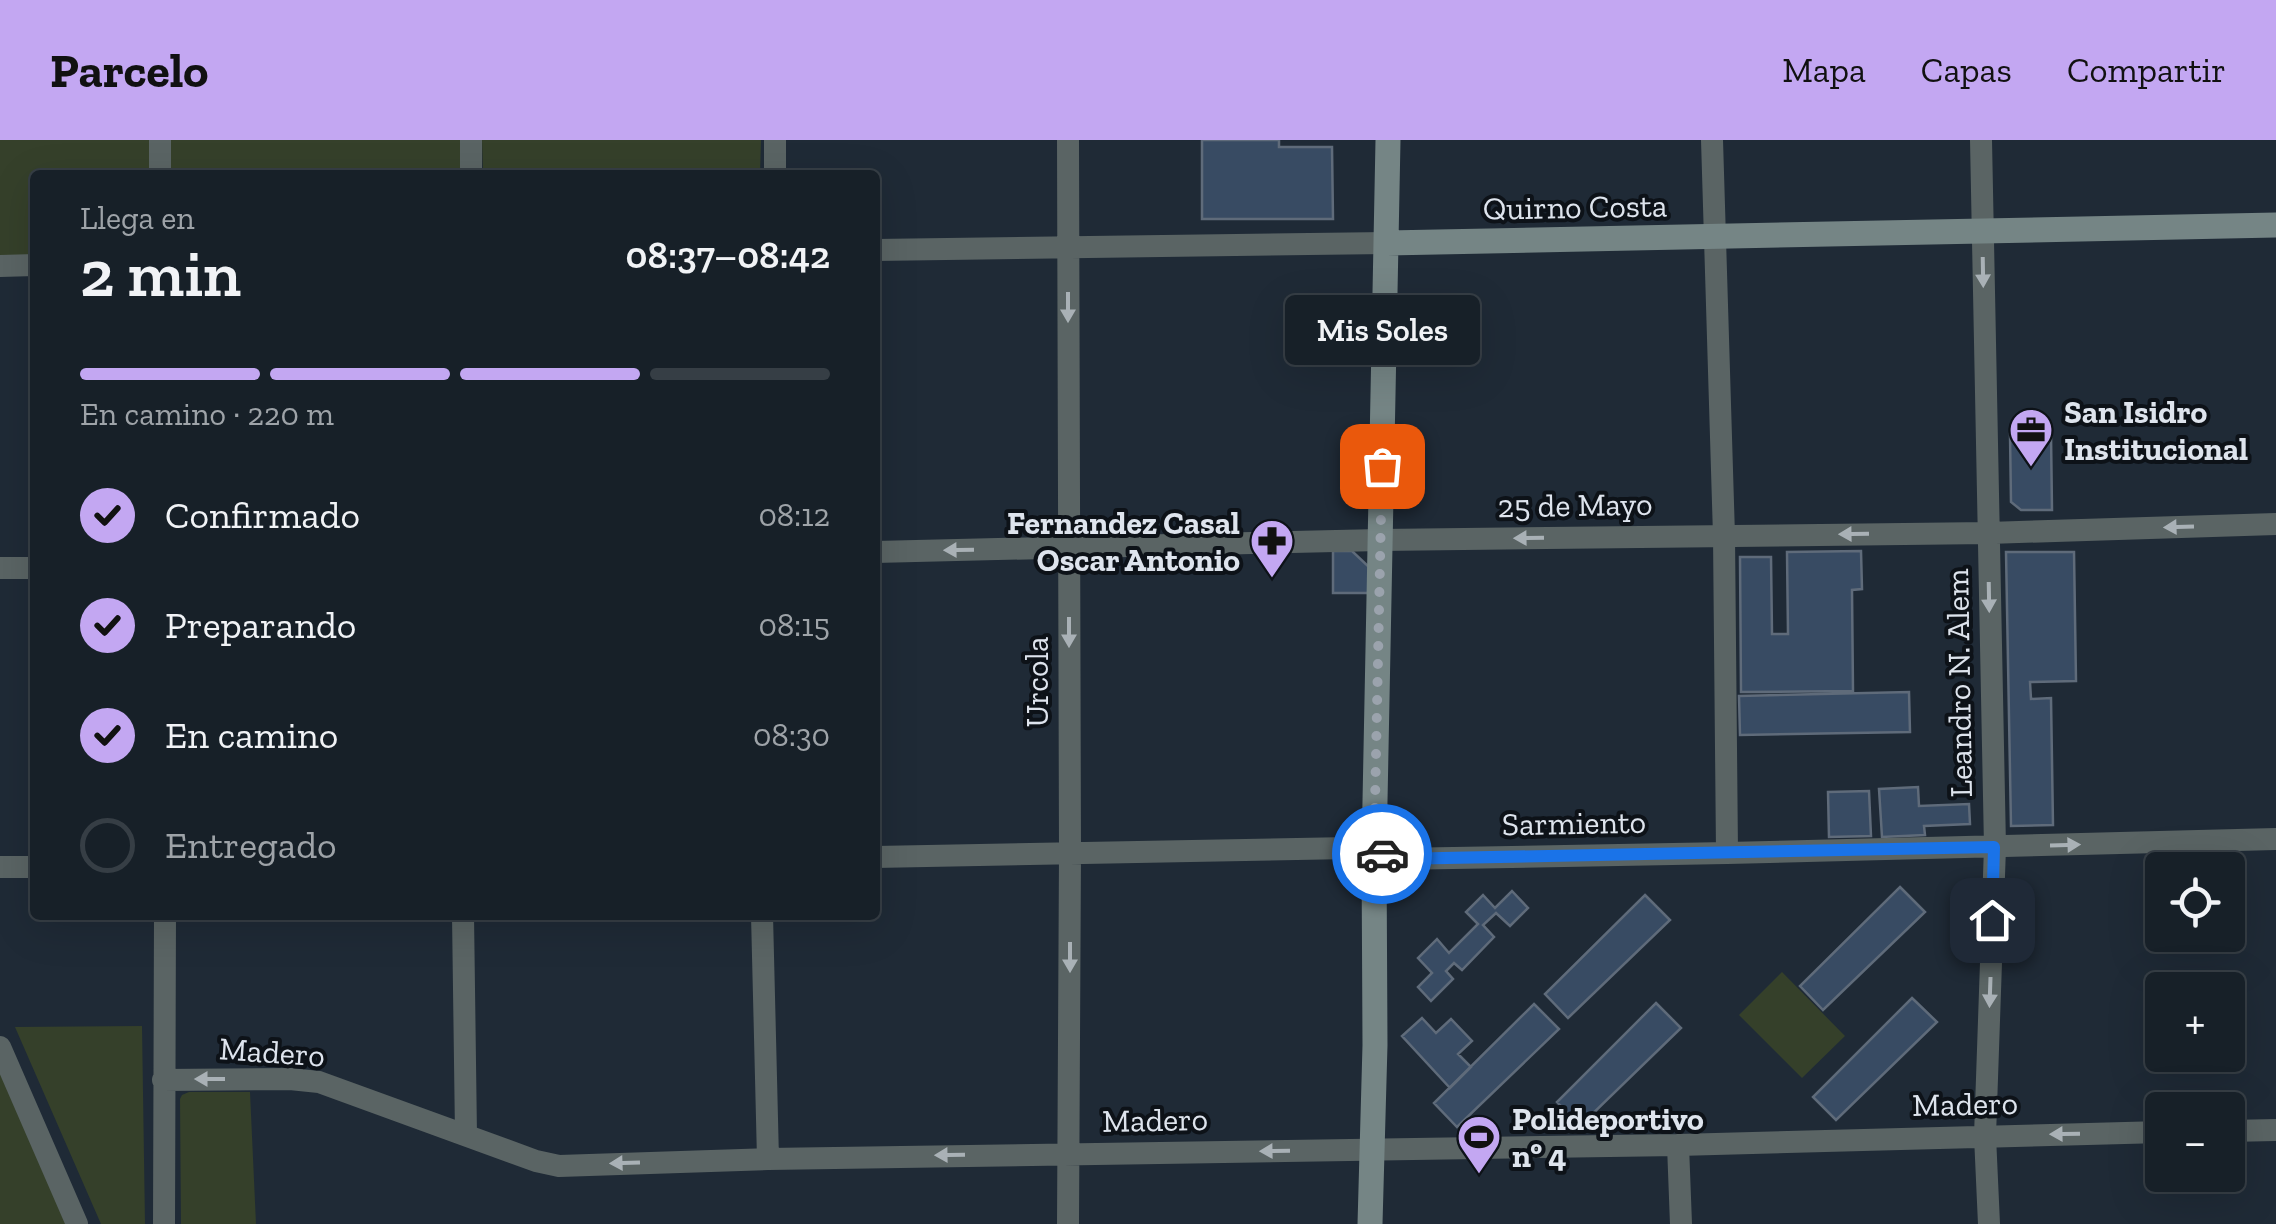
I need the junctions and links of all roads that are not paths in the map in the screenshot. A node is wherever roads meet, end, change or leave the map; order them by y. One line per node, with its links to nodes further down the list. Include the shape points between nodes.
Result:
1 (160, 140): 8 (street)
2 (471, 140): 9 (street)
3 (775, 140): 10 (street)
4 (1068, 140): 15 (street, Urcola)
5 (1388, 140): 14 (main road)
6 (1712, 140): 13 (street)
7 (1980, 140): 12 (street, Leandro N. Alem)
8 (160, 170)
9 (471, 170)
10 (775, 170)
11 (2276, 225): 12 (main road, Quirno Costa)
12 (1982, 231): 13 (main road, Quirno Costa); 20 (street, Leandro N. Alem, one-way to 20)
13 (1715, 236): 14 (main road, Quirno Costa); 21 (street)
14 (1388, 244): 15 (street, Quirno Costa); 22 (main road)
15 (1068, 247): 16 (street, Quirno Costa); 23 (street, Urcola, one-way to 23)
16 (880, 250)
17 (30, 265): 18 (street)
18 (0, 266)
19 (2276, 524): 20 (street, 25 de Mayo, one-way to 20)
20 (1988, 533): 21 (street, 25 de Mayo, one-way to 21); 28 (street, Leandro N. Alem, one-way to 28)
21 (1724, 536): 22 (street, 25 de Mayo, one-way to 22); 31 (street)
22 (1380, 540): 23 (street, 25 de Mayo); 29 (main road)
23 (1069, 548): 24 (street, 25 de Mayo, one-way to 24); 30 (street, Urcola, one-way to 30)
24 (880, 552)
25 (0, 568): 26 (street)
26 (30, 568)
27 (2276, 839): 28 (street, Sarmiento, one-way to 27)
28 (1994, 847): 31 (street, Sarmiento); 44 (street, Leandro N. Alem, one-way to 44)
29 (1374, 852): 30 (street, Sarmiento); 31 (street, Sarmiento, via 1395,859); 46 (main road)
30 (1070, 853): 32 (street, Sarmiento); 47 (street, Urcola, one-way to 47)
31 (1727, 853)
32 (880, 857)
33 (0, 867): 34 (street)
34 (30, 867)
35 (165, 920): 39 (street)
36 (463, 920): 43 (street)
37 (762, 920): 48 (street)
38 (0, 1047): 49 (street)
39 (164, 1080): 43 (street, Madero, one-way to 39, via 319,1082); 50 (street)
40 (2276, 1130): 41 (street)
41 (2245, 1131)
42 (2145, 1132): 44 (street, Madero, one-way to 44)
43 (466, 1136): 48 (street, Madero, one-way to 43, via 559,1166)
44 (1985, 1136): 45 (street, Madero); 54 (street, Leandro N. Alem)
45 (1678, 1144): 46 (street, Madero); 53 (street)
46 (1372, 1149): 47 (street, Madero, one-way to 47); 52 (main road)
47 (1070, 1154): 48 (street, Madero, one-way to 48); 51 (street, Urcola)
48 (768, 1158)
49 (77, 1224)
50 (164, 1224)
51 (1068, 1224)
52 (1370, 1224)
53 (1681, 1224)
54 (1988, 1224)

